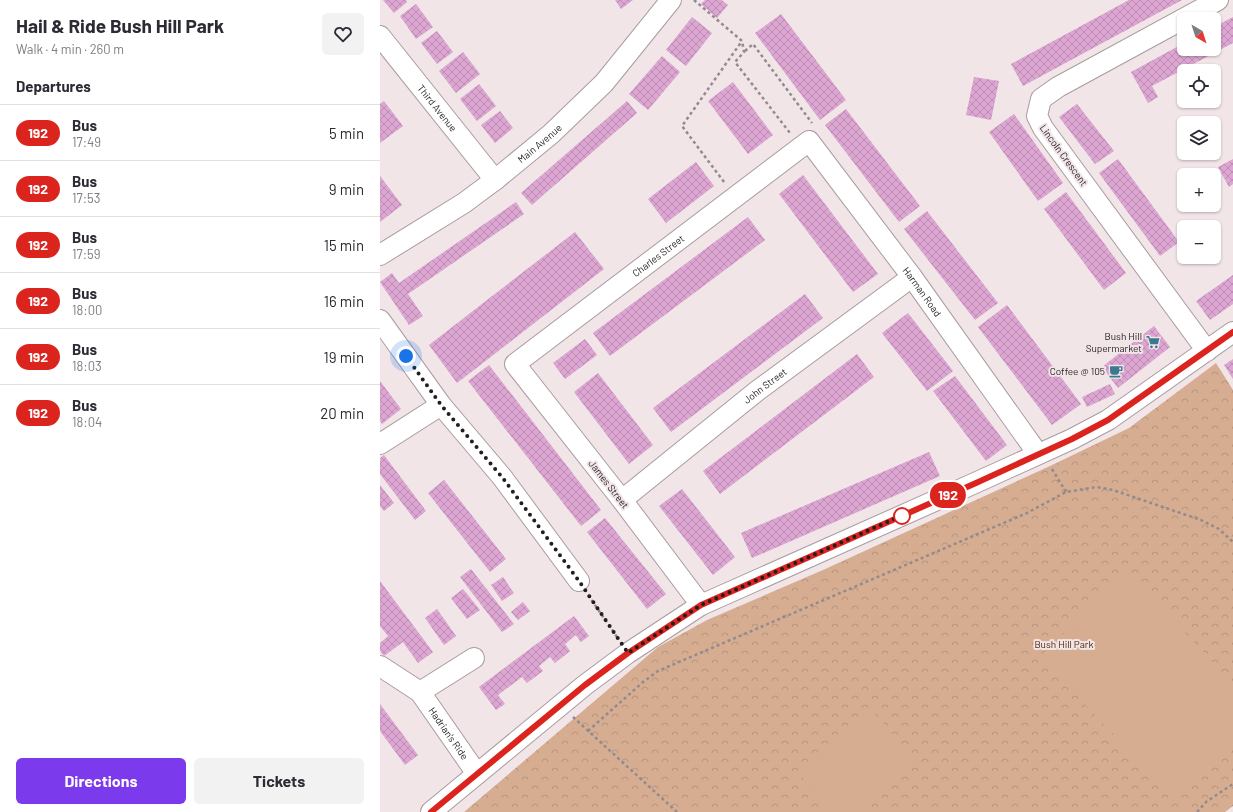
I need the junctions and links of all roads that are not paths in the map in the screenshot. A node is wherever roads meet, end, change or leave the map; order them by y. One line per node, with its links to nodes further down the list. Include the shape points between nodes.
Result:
1 (671, 0): 5 (street, Main Avenue, via 604,83 551,134)
2 (1218, 0): 10 (street, Lincoln Crescent, via 1058,87 1041,99 1037,116 1043,128)
3 (380, 36): 5 (street, Third Avenue)
4 (805, 144): 7 (street, Harman Road); 11 (street, Charles Street)
5 (495, 180): 6 (street, Main Avenue, via 464,203)
6 (380, 255)
7 (912, 277): 14 (street, Harman Road); 15 (street, John Street, via 758,391)
8 (380, 320): 12 (street)
9 (1233, 332): 10 (street)
10 (1207, 351): 14 (street, via 1108,420)
11 (515, 364): 15 (street, James Street)
12 (441, 405): 13 (street); 16 (street, via 502,477)
13 (380, 444)
14 (1038, 454): 17 (street)
15 (622, 500): 17 (street, James Street)
16 (579, 581)
17 (701, 605): 21 (street, via 585,685)
18 (474, 658): 20 (street)
19 (380, 666): 20 (street, Hadrian's Ride)
20 (420, 692): 21 (street, Hadrian's Ride)
21 (477, 774): 22 (street)
22 (431, 812)

